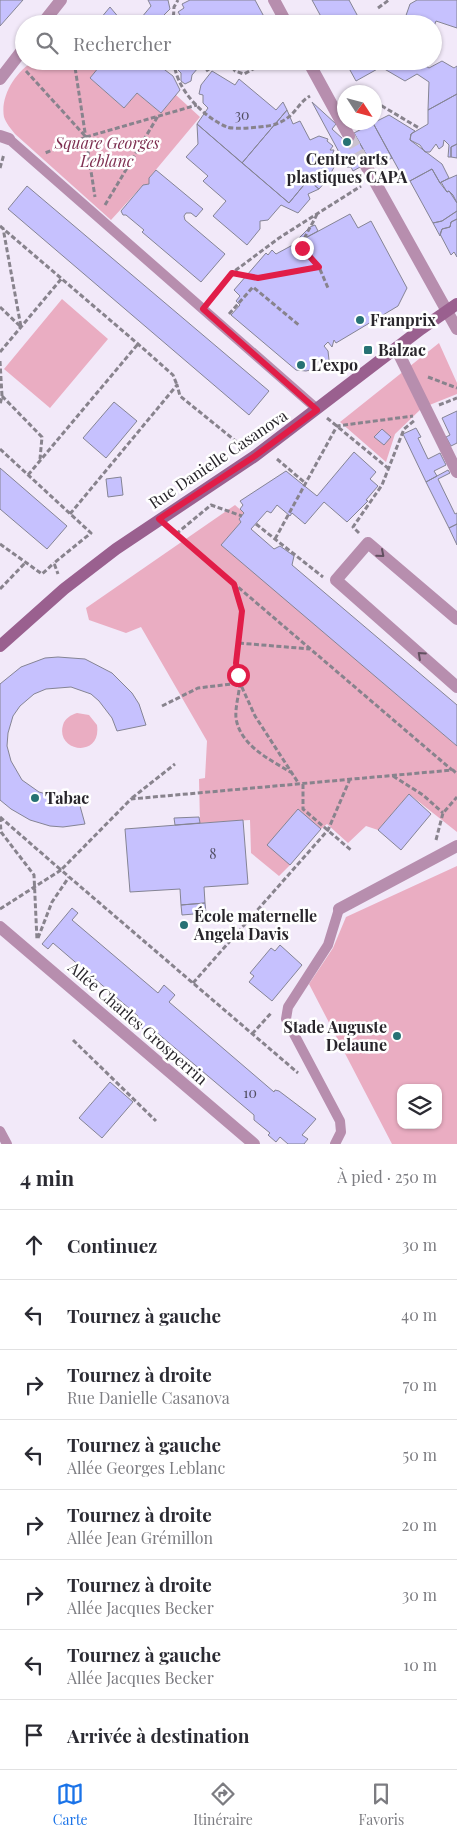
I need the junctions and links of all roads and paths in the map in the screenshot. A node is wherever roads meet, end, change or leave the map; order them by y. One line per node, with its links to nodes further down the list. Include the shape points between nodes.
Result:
1 (61, 0): 6 (street)
2 (178, 0): 7 (path)
3 (274, 0): 8 (street)
4 (389, 0): 5 (path)
5 (378, 8)
6 (49, 15)
7 (174, 15)
8 (282, 15)
9 (15, 59): 16 (street)
10 (25, 70): 24 (path)
11 (75, 70): 24 (path)
12 (174, 70): 18 (path)
13 (234, 70): 14 (path, via 244,74)
14 (251, 70)
15 (313, 70): 17 (street)
16 (0, 79)
17 (324, 90): 18 (path, via 308,97 290,118 274,125 228,128); 22 (street)
18 (197, 105): 20 (path)
19 (382, 106): 21 (path)
20 (158, 116): 24 (path); 29 (path)
21 (419, 128)
22 (349, 136)
23 (4, 137): 25 (lane)
24 (86, 137): 25 (path); 29 (path)
25 (31, 158): 29 (lane)
26 (365, 164): 27 (street)
27 (372, 178): 28 (path); 36 (street)
28 (317, 214): 31 (path, via 304,234 302,248); 32 (path)
29 (98, 217): 38 (lane)
30 (1, 227): 33 (path); 40 (path)
31 (319, 267): 32 (path, via 258,278); 34 (path)
32 (232, 273): 38 (path)
33 (62, 278): 40 (path); 42 (path)
34 (328, 288)
35 (0, 307): 40 (path)
36 (452, 307): 41 (street); 43 (main road, Rue Danielle Casanova)
37 (234, 308): 39 (path, via 253,287)
38 (203, 309): 52 (lane)
39 (300, 326)
40 (21, 327): 44 (path)
41 (457, 329)
42 (138, 344): 47 (path, via 173,375); 57 (path)
43 (396, 348): 46 (street); 52 (main road, Rue Danielle Casanova)
44 (0, 352)
45 (0, 361): 49 (path)
46 (406, 369): 48 (path); 53 (street)
47 (177, 384): 56 (path, via 180,396); 62 (path)
48 (457, 388)
49 (2, 396): 51 (path); 57 (path, via 42,437)
50 (457, 398): 53 (path)
51 (0, 405)
52 (317, 410): 54 (path); 56 (main road, Rue Danielle Casanova)
53 (427, 410): 59 (street)
54 (337, 426): 58 (path); 58 (path, via 421,414 404,429); 61 (path)
55 (0, 449): 60 (path)
56 (260, 452): 61 (path); 64 (main road, Rue Danielle Casanova)
57 (39, 461): 60 (path)
58 (388, 470): 68 (path, via 382,485 353,526)
59 (457, 472)
60 (28, 475): 62 (path)
61 (304, 483): 67 (path)
62 (70, 514): 71 (path, via 90,533)
63 (242, 516): 66 (path, via 211,505)
64 (159, 519): 66 (path); 75 (main road, Rue Danielle Casanova)
65 (256, 524): 67 (path)
66 (176, 534): 73 (path)
67 (275, 539): 72 (path, via 322,577)
68 (368, 543): 72 (street); 76 (street, one-way to 76)
69 (0, 544): 70 (path)
70 (26, 562): 71 (path, via 42,574); 74 (path)
71 (54, 563): 75 (path)
72 (336, 580): 81 (street, one-way to 72)
73 (234, 584): 77 (path, via 242,611); 79 (path)
74 (0, 589)
75 (64, 589): 78 (main road, Rue Danielle Casanova)
76 (457, 619)
77 (239, 643): 79 (path); 80 (path, via 236,663)
78 (0, 646)
79 (311, 649): 84 (path)
80 (240, 683): 82 (path, via 198,688); 85 (path, via 255,716); 85 (path, via 236,718 243,735 259,753)
81 (457, 687)
82 (162, 706)
83 (176, 764): 91 (path)
84 (453, 770): 86 (path); 87 (path)
85 (293, 774): 89 (path)
86 (457, 774)
87 (393, 776): 88 (path); 92 (path, via 423,795)
88 (350, 779): 89 (path); 94 (path)
89 (301, 784): 91 (path); 94 (path, via 303,809)
90 (457, 798): 92 (path)
91 (131, 799): 98 (path)
92 (443, 813): 97 (path)
93 (0, 817): 98 (path); 100 (path, via 1,832 34,875)
94 (328, 830): 96 (path); 106 (path)
95 (457, 846): 97 (street)
96 (352, 851)
97 (431, 860): 102 (street)
98 (61, 870): 99 (path); 100 (path)
99 (69, 877): 104 (path, via 52,902); 106 (path)
100 (36, 885): 101 (path); 104 (path)
101 (0, 909)
102 (340, 909): 107 (lane, via 328,945)
103 (0, 927): 105 (street, Allée Charles Grosperrin)
104 (37, 940): 105 (path)
105 (37, 958): 114 (street, Allée Charles Grosperrin)
106 (194, 984): 108 (path)
107 (288, 1007): 108 (path, via 281,1003); 115 (lane, via 286,1019 340,1121 342,1132)
108 (252, 1034): 110 (path)
109 (73, 1040): 111 (path)
110 (305, 1079)
111 (156, 1121)
112 (0, 1130): 113 (lane)
113 (7, 1144)
114 (254, 1144)
115 (335, 1144)

